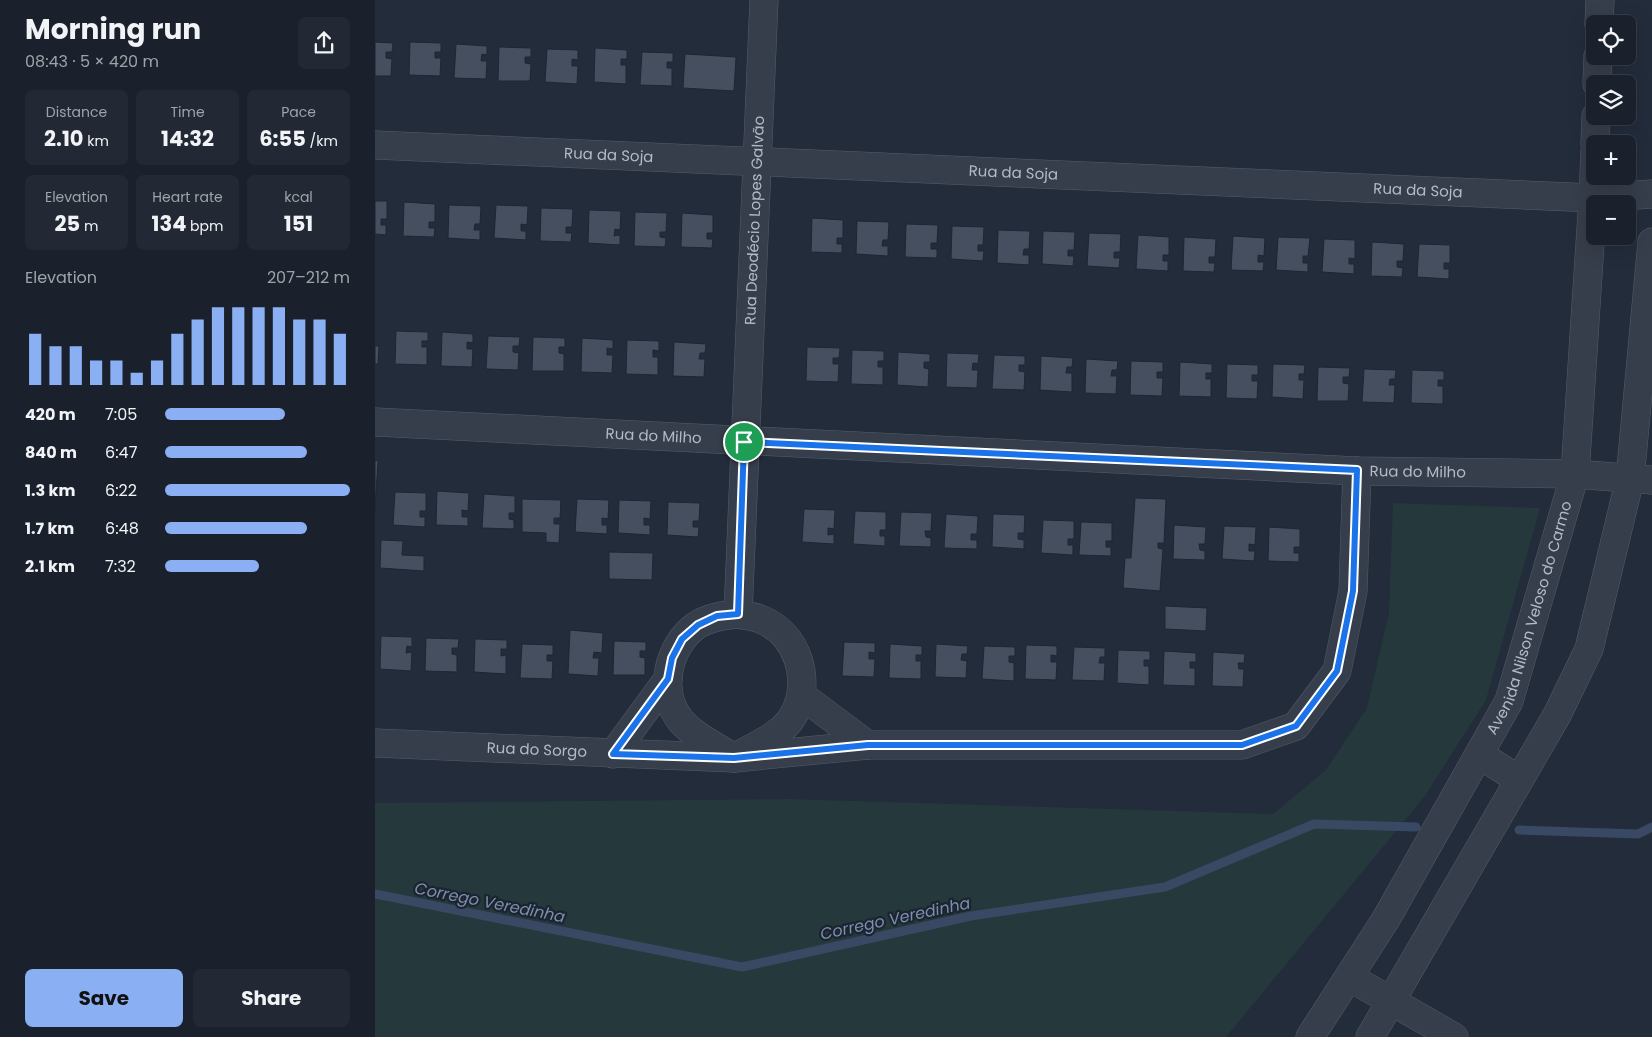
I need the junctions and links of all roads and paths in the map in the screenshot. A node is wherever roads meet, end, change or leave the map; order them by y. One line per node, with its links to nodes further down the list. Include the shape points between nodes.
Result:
1 (764, 0): 5 (street, Rua Deodécio Lopes Galvão)
2 (1600, 0): 3 (street)
3 (1599, 15)
4 (375, 145): 5 (street, Rua da Soja)
5 (756, 161): 8 (street, Rua da Soja); 12 (street, Rua Deodécio Lopes Galvão)
6 (1652, 194): 7 (street, Rua da Soja)
7 (1636, 195)
8 (1586, 198)
9 (1652, 242): 15 (street)
10 (1590, 245): 14 (street, Avenida Nilson Veloso do Carmo)
11 (375, 422): 12 (street, Rua do Milho)
12 (744, 442): 13 (street, Rua do Milho); 16 (street, Rua Deodécio Lopes Galvão)
13 (1357, 470): 14 (street, Rua do Milho); 20 (street, Rua do Sorgo, via 1353,591 1337,671 1296,726 1242,745)
14 (1575, 474): 15 (street, Rua do Milho); 22 (street, Avenida Nilson Veloso do Carmo, via 1509,701)
15 (1641, 480): 24 (street, via 1589,649 1557,715)
16 (738, 614): 17 (street, via 717,616 698,625 682,639 672,658); 18 (street, via 761,619 780,631 795,649 802,672)
17 (668, 679): 21 (street); 23 (street, via 670,700 680,719 694,734)
18 (801, 695): 20 (street); 23 (street, via 793,716 777,734)
19 (375, 743): 21 (street, Rua do Sorgo)
20 (868, 745): 23 (street, Rua do Sorgo)
21 (613, 754): 23 (street, Rua do Sorgo)
22 (1479, 754): 24 (street); 25 (street, Avenida Nilson Veloso do Carmo, via 1387,919)
23 (734, 758)
24 (1519, 780): 26 (street)
25 (1349, 977): 26 (street); 27 (street, Avenida Nilson Veloso do Carmo)
26 (1391, 1001): 28 (street); 29 (street)
27 (1310, 1037)
28 (1371, 1037)
29 (1454, 1037)

